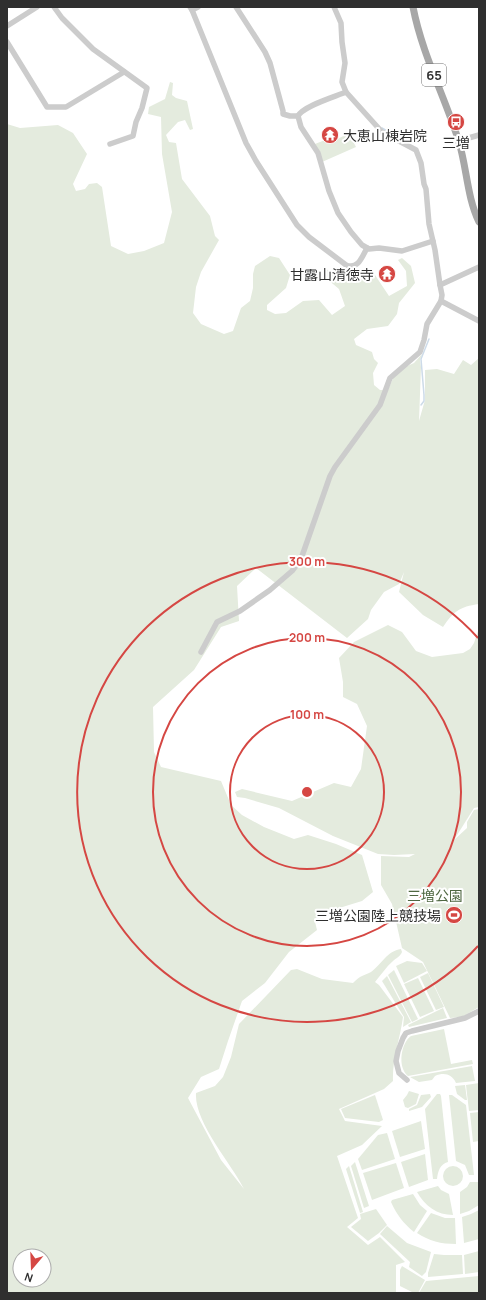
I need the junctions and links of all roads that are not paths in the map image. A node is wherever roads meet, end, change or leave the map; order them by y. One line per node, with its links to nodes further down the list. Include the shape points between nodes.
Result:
1 (37, 7): 7 (street)
2 (54, 7): 9 (street, via 92,49)
3 (236, 7): 11 (street, via 270,63 283,114)
4 (334, 7): 10 (street, via 341,23 345,63 342,82)
5 (413, 7): 13 (main road, 65, via 420,35)
6 (193, 8): 17 (street, via 246,143 297,225 350,267 359,262)
7 (7, 26)
8 (7, 42): 9 (street, via 47,107 66,107)
9 (124, 72): 14 (street, via 147,88 132,136)
10 (346, 92): 11 (street, via 302,110); 16 (street, via 382,132 416,150 422,169)
11 (298, 116): 17 (street, via 301,127 318,153 338,213 351,232)
12 (479, 134): 13 (street)
13 (458, 141): 15 (main road, 65, via 469,193)
14 (110, 144)
15 (479, 222)
16 (433, 241): 17 (street, via 402,251); 19 (street)
17 (367, 248)
18 (479, 267): 19 (street)
19 (440, 285): 20 (street)
20 (441, 301): 21 (street); 22 (street, via 427,324 420,352 390,378 380,405 330,476 299,562 270,590 240,611 217,622)
21 (479, 322)
22 (201, 652)
23 (479, 1011): 24 (street, via 465,1018 404,1035 398,1051 397,1066 399,1073)
24 (407, 1080)

